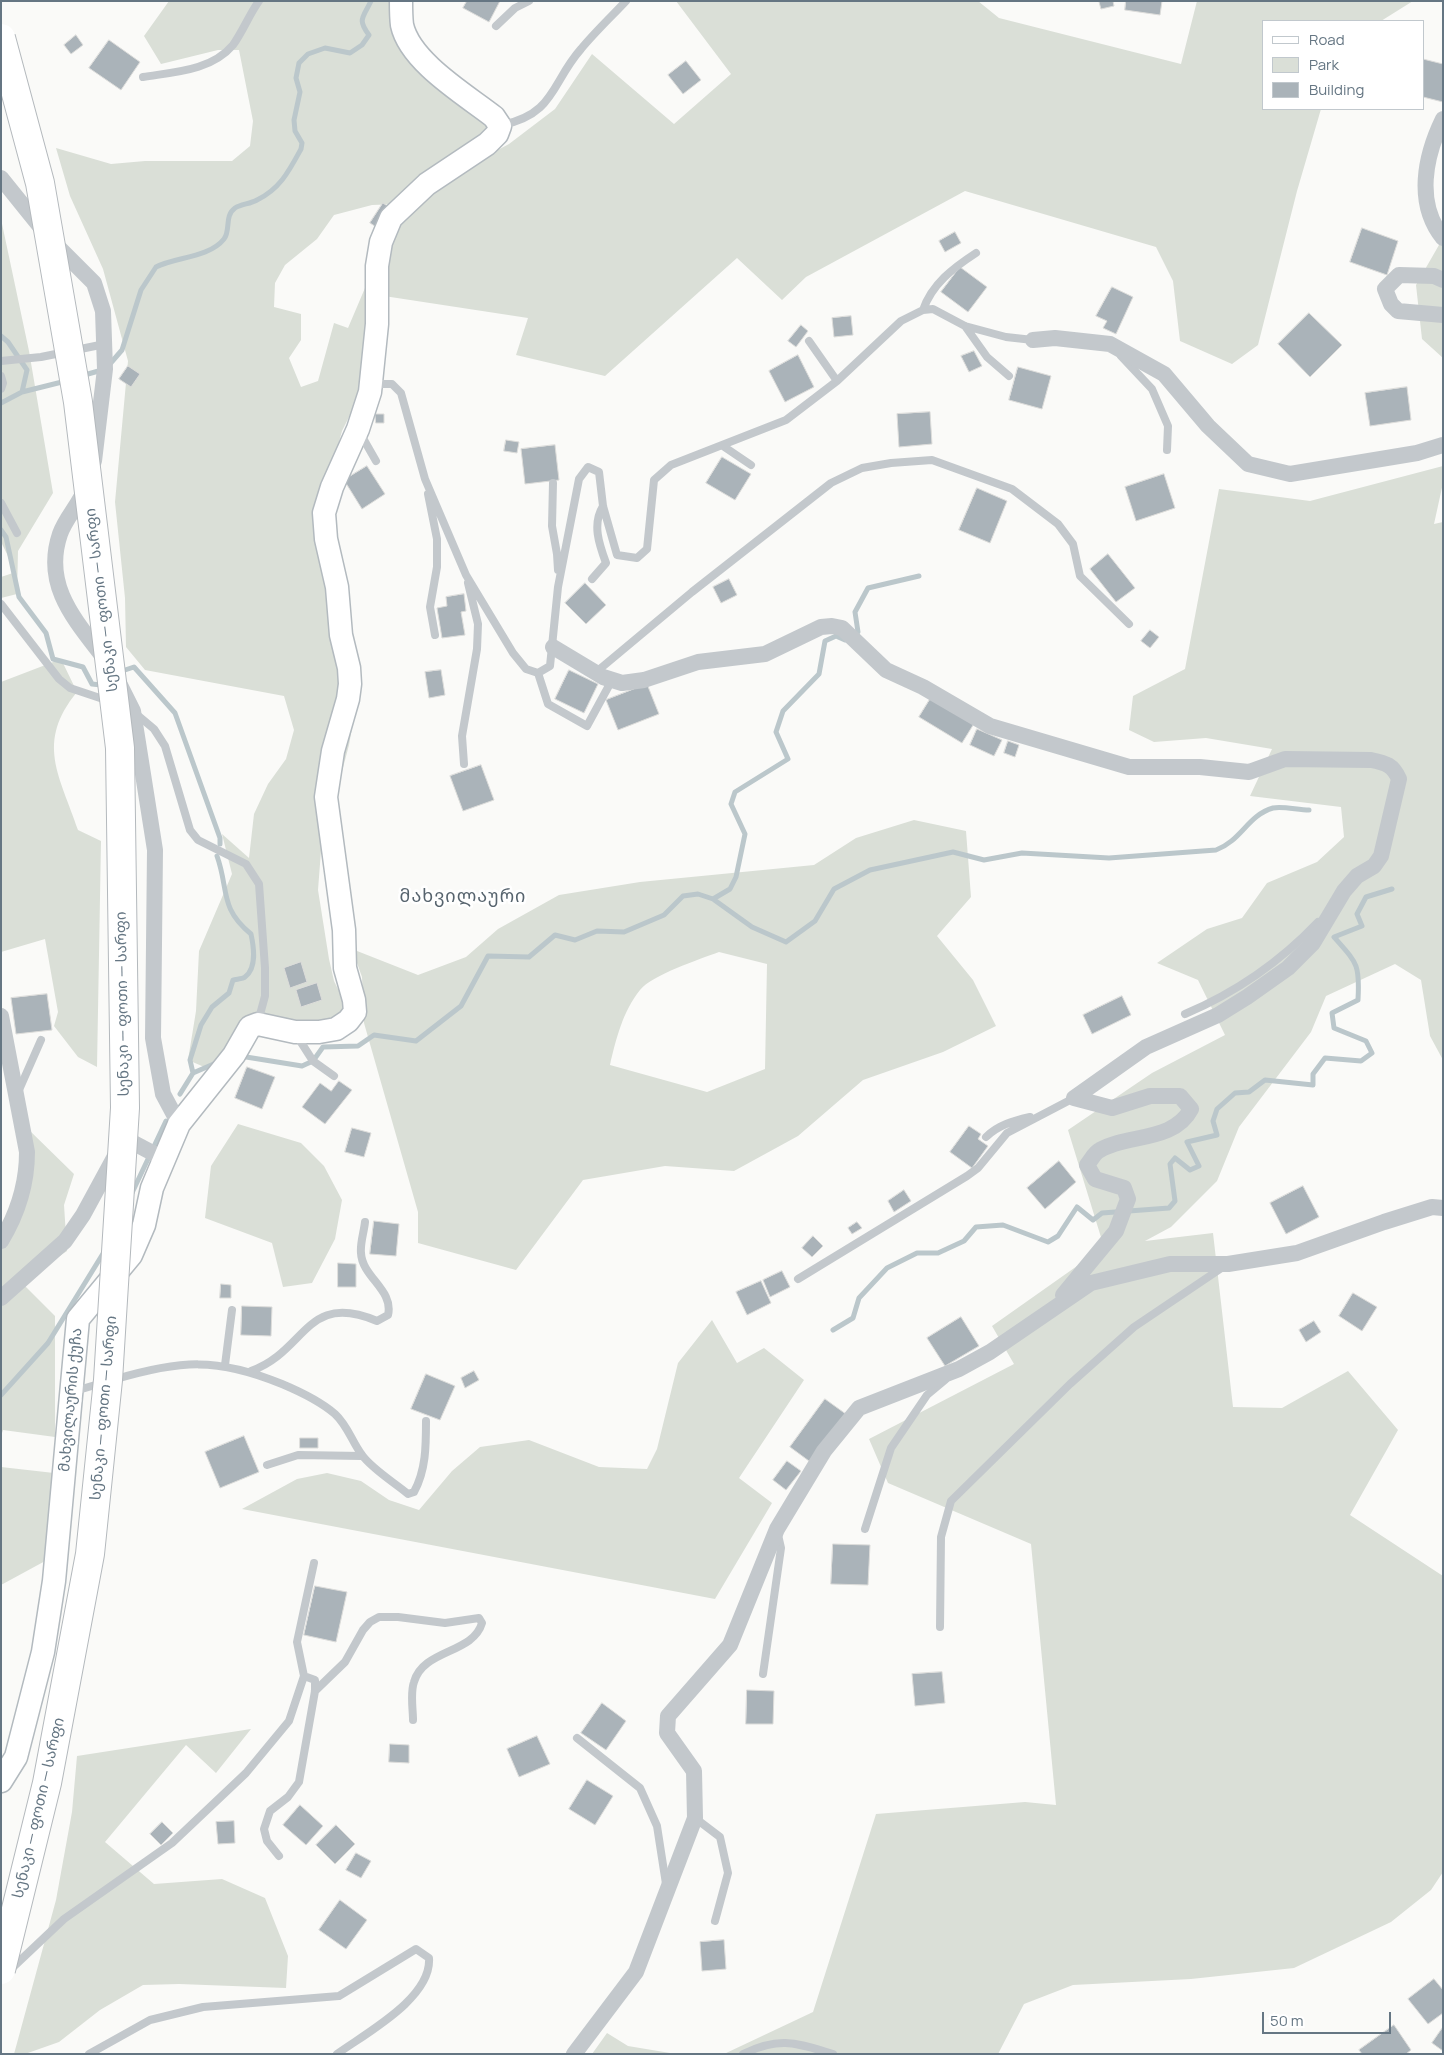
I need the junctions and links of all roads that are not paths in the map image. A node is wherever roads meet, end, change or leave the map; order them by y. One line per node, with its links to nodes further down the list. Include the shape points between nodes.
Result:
1 (259, 1): 7 (lane, via 232,45 214,60 200,67)
2 (401, 1): 9 (street, via 402,25 422,60 494,117)
3 (529, 1): 5 (lane, via 515,8)
4 (626, 1): 9 (lane, via 580,50 547,102 521,121)
5 (496, 26)
6 (1, 38): 92 (highway, სენაკი — ფოთი — სარფი, bridge, via 40,183 78,402 120,748 125,1108 108,1380 90,1554 47,1783)
7 (143, 77)
8 (1443, 119): 11 (street, via 1429,160 1424,193 1428,212)
9 (500, 126): 26 (street, via 487,144 427,184 391,218 377,266 377,324)
10 (1, 178): 19 (street, via 50,240 94,283 103,311)
11 (1443, 238)
12 (976, 253): 14 (lane, via 954,267 928,294)
13 (1443, 280): 15 (street, via 1434,276 1399,275 1385,289 1390,304 1398,311)
14 (923, 310): 16 (lane, via 933,309); 24 (lane, via 901,321)
15 (1443, 315)
16 (965, 326): 17 (lane, via 1006,337); 23 (lane, via 987,357)
17 (1034, 340): 20 (street, via 1055,338)
18 (809, 341): 24 (lane)
19 (105, 344): 21 (lane, via 41,357); 48 (street, via 93,464 82,499 61,533 55,556 55,580 63,600 110,666)
20 (1110, 344): 28 (street, via 1164,374 1208,426 1248,464 1290,474 1417,453); 30 (lane, via 1152,389 1168,426)
21 (1, 360)
22 (1, 376): 25 (lane)
23 (1009, 376)
24 (837, 381): 29 (lane, via 786,420)
25 (1, 389)
26 (370, 392): 27 (street); 33 (lane, via 381,384 392,384 401,393)
27 (358, 429): 31 (lane); 54 (street, via 324,513 350,684 333,751 326,797 344,930 345,968 355,1012 336,1029)
28 (1443, 445)
29 (723, 446): 32 (lane); 36 (lane, via 671,465 654,480 647,549 637,558 617,555)
30 (1167, 450)
31 (376, 461)
32 (751, 465)
33 (425, 479): 38 (lane); 43 (lane, via 437,540 437,567 430,607)
34 (553, 482): 40 (lane, via 552,526 558,554)
35 (1, 503): 37 (lane)
36 (602, 506): 39 (lane, via 596,517 606,563); 40 (lane, via 599,472 588,467 580,479)
37 (18, 533)
38 (466, 575): 46 (lane, via 513,653 526,669); 49 (lane, via 478,624 477,649 462,736)
39 (592, 579)
40 (558, 587): 44 (lane)
41 (1, 604): 48 (lane, via 58,679 70,688)
42 (1129, 624): 45 (lane, via 1080,576 1073,544 1058,524 1012,489 932,460 891,463 862,468 831,483)
43 (435, 635)
44 (553, 647): 45 (street); 46 (lane, via 550,666)
45 (595, 672): 47 (street)
46 (538, 673): 47 (lane, via 548,704 587,726)
47 (612, 680): 50 (street, via 622,683 644,680 698,662 765,654 821,627 832,626 849,633 886,670 990,726 1129,766 1200,767 1249,772 1285,759 1385,762 1395,769 1399,780 1381,856 1374,866 1357,876)
48 (133, 711): 53 (lane, via 154,729 164,746 190,830 198,840 246,864 259,884 266,968 265,996); 60 (street, via 155,850 153,1038 163,1094)
49 (464, 764)
50 (1338, 902): 51 (lane, via 1279,959 1240,987); 58 (street, via 1313,943 1288,968 1248,998 1146,1047)
51 (1185, 1014)
52 (1, 1016): 57 (street)
53 (258, 1024): 54 (street); 60 (street, მახვილაურის ქუჩა, via 250,1027 234,1055)
54 (296, 1032): 56 (lane, via 313,1061)
55 (41, 1040): 57 (lane)
56 (334, 1076)
57 (17, 1094): 65 (street, via 27,1152 27,1175 21,1199)
58 (1074, 1098): 59 (lane); 69 (street, via 1112,1108 1150,1096 1180,1096 1191,1109 1186,1119 1160,1133 1098,1150 1087,1165 1095,1179 1124,1188 1128,1199 1116,1231)
59 (1047, 1114): 61 (lane, via 1009,1122 992,1130); 67 (lane, via 1007,1133 978,1168 967,1176)
60 (179, 1124): 62 (street, მახვილაურის ქუჩა)
61 (986, 1137)
62 (160, 1156): 68 (street, via 130,1141 121,1145 83,1216 65,1240); 74 (street, მახვილაურის ქუჩა, via 144,1225 131,1256 78,1320)
63 (1443, 1208): 66 (street, via 1424,1210 1297,1253)
64 (365, 1222): 73 (lane, via 361,1254 365,1266 384,1292 390,1307 388,1315 377,1321 358,1313 332,1312 316,1320 276,1358)
65 (1, 1240)
66 (1228, 1264): 69 (street, via 1170,1264 1091,1282); 81 (lane, via 1134,1327 1070,1384 951,1501 941,1537)
67 (798, 1279)
68 (1, 1298)
69 (1052, 1308): 72 (street, via 990,1352)
70 (232, 1310): 71 (lane)
71 (225, 1365): 73 (lane); 74 (lane, via 174,1364)
72 (958, 1369): 78 (street, via 859,1408 824,1451); 79 (lane, via 927,1395 890,1448)
73 (251, 1371): 76 (lane, via 306,1394 335,1414)
74 (72, 1392): 87 (street, მახვილაურის ქუჩა, via 54,1581 43,1652 16,1757)
75 (426, 1421): 76 (lane, via 426,1450 414,1492 408,1494)
76 (362, 1456): 77 (lane, via 298,1455)
77 (267, 1465)
78 (778, 1529): 82 (lane, via 781,1548); 88 (street, via 730,1644 668,1716 667,1733 694,1771)
79 (865, 1529)
80 (314, 1563): 83 (lane, via 297,1642)
81 (940, 1627)
82 (763, 1674)
83 (304, 1676): 84 (lane, via 315,1680); 92 (lane, via 289,1721 246,1773 172,1843 64,1919 10,1971)
84 (315, 1691): 85 (lane, via 345,1662 363,1630 379,1617 398,1616 444,1623 479,1618 482,1623 480,1631 473,1638 430,1661 418,1672 413,1683); 89 (lane, via 299,1782 288,1797 270,1811 264,1830 266,1841)
85 (413, 1720)
86 (577, 1738): 90 (lane, via 640,1788 657,1826)
87 (1, 1782)
88 (695, 1818): 90 (street); 91 (lane, via 720,1837 728,1873)
89 (279, 1856)
90 (667, 1891): 95 (street, via 636,1972)
91 (715, 1921)
92 (1, 1971)
93 (89, 2054): 94 (lane, via 150,2020 203,2007 339,1996 416,1949 429,1958 430,1968 414,1997)
94 (337, 2054)
95 (574, 2054)
96 (743, 2054): 97 (lane, via 786,2041)
97 (833, 2054)

